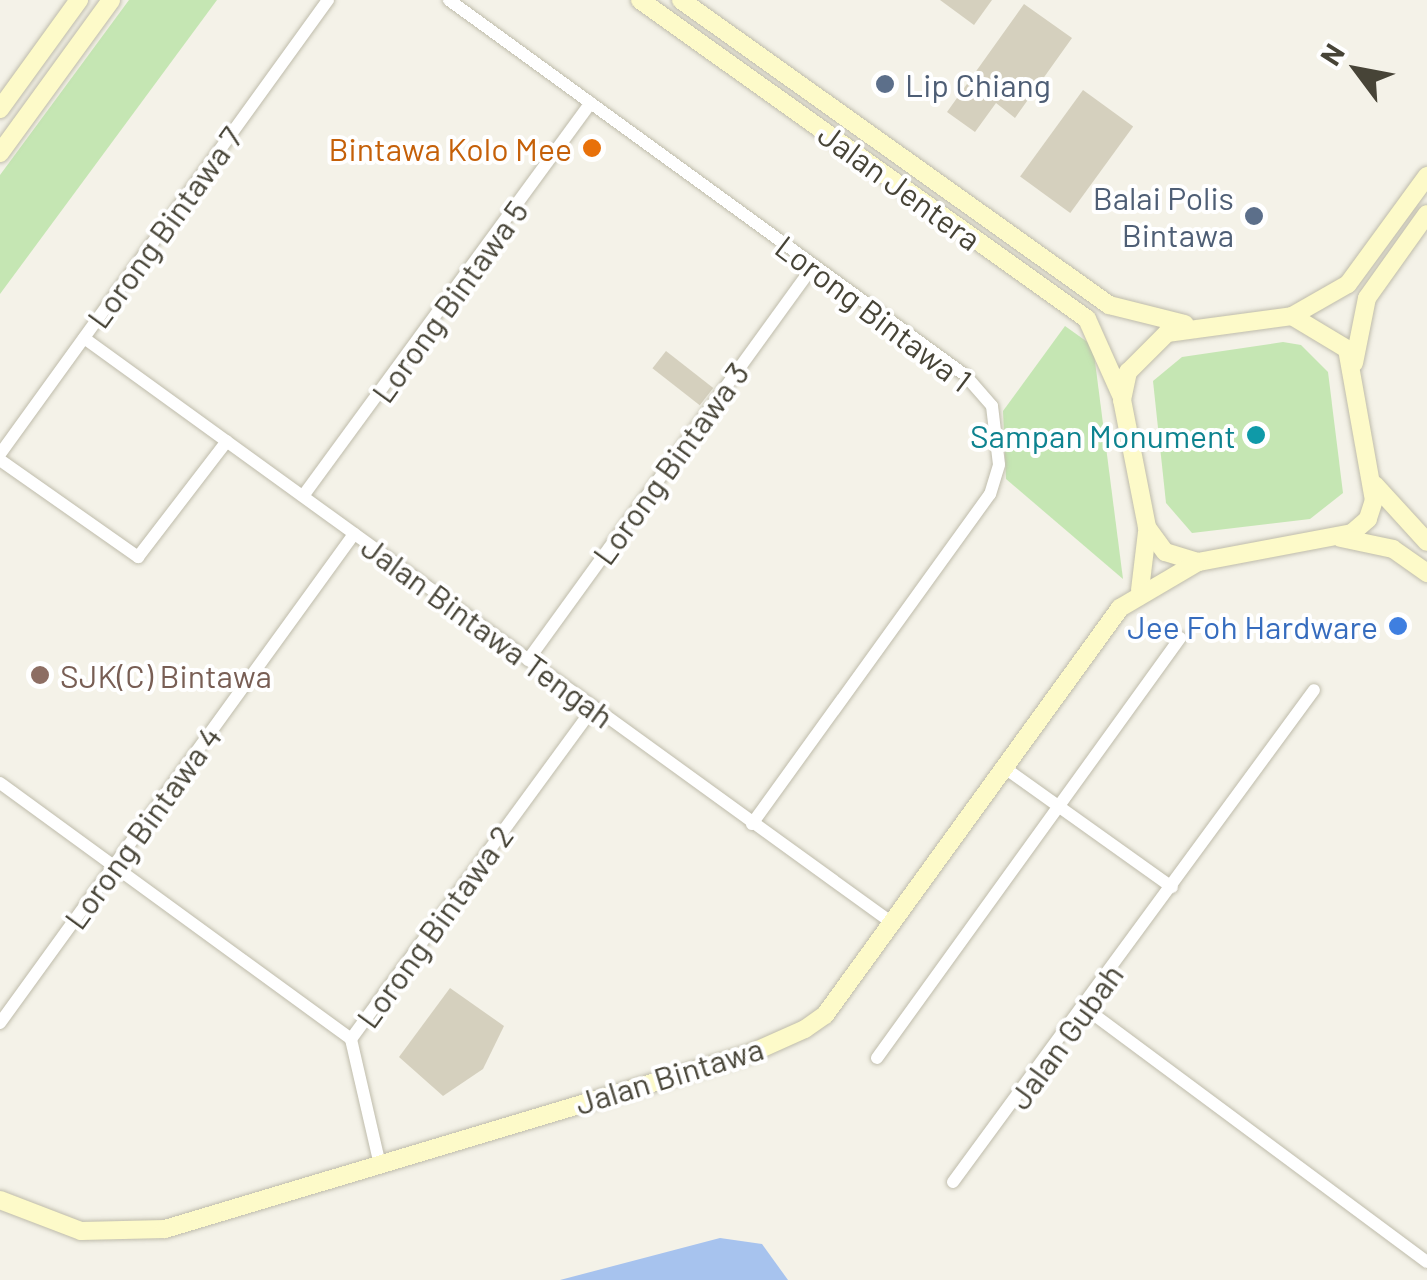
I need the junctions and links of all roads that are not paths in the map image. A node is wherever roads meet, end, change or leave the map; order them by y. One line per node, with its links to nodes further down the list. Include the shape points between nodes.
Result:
1 (80, 0): 8 (street)
2 (112, 0): 7 (street)
3 (328, 0): 16 (street, Lorong Bintawa 7)
4 (449, 0): 9 (street, Lorong Bintawa 1)
5 (640, 0): 18 (street, Jalan Jentera, via 1087,319 1107,348)
6 (681, 0): 15 (street, Jalan Jentera, via 1109,306)
7 (57, 75): 8 (street); 10 (street)
8 (4, 103)
9 (591, 103): 13 (street, Lorong Bintawa 1); 22 (street, Lorong Bintawa 5)
10 (0, 153)
11 (1427, 176): 14 (street, via 1348,284)
12 (1427, 214): 17 (street, via 1367,298)
13 (813, 266): 31 (street, Lorong Bintawa 3); 37 (street, Lorong Bintawa 1, via 964,375 992,406 999,465 968,530)
14 (1292, 316): 15 (street); 17 (street, via 1338,339)
15 (1208, 328): 18 (street, via 1151,343 1128,372)
16 (84, 338): 19 (street, Jalan Bintawa Tengah); 20 (street, Lorong Bintawa 7)
17 (1353, 368): 21 (street)
18 (1122, 400): 23 (street)
19 (226, 440): 20 (street, via 138,556); 22 (street, Jalan Bintawa Tengah)
20 (0, 457)
21 (1370, 476): 25 (street, via 1368,519); 26 (street, via 1390,511)
22 (303, 496): 24 (street, Jalan Bintawa Tengah)
23 (1146, 528): 27 (street, via 1165,552); 29 (street)
24 (354, 534): 31 (street, Jalan Bintawa Tengah); 38 (street, Lorong Bintawa 4)
25 (1330, 537): 27 (street); 28 (street, via 1393,549)
26 (1427, 542)
27 (1198, 562): 29 (street)
28 (1427, 573)
29 (1140, 590): 34 (street, Jalan Bintawa)
30 (1180, 638): 36 (street)
31 (528, 660): 33 (street, Jalan Bintawa Tengah)
32 (1314, 690): 39 (street, Jalan Gubah)
33 (594, 708): 37 (street, Jalan Bintawa Tengah); 43 (street, Lorong Bintawa 2)
34 (1005, 768): 36 (street); 40 (street, Jalan Bintawa)
35 (0, 783): 38 (street)
36 (1058, 808): 39 (street); 44 (street)
37 (752, 824): 40 (street, Jalan Bintawa Tengah)
38 (112, 868): 42 (street, Lorong Bintawa 4); 43 (street)
39 (1172, 886): 41 (street, Jalan Gubah)
40 (892, 923): 45 (street, Jalan Bintawa, via 825,1015 782,1041)
41 (1085, 1008): 46 (street, Jalan Gubah); 48 (street)
42 (0, 1023)
43 (352, 1039): 45 (street, Lorong Bintawa 2)
44 (877, 1058)
45 (380, 1165): 47 (street, Jalan Bintawa, via 164,1229 120,1233 47,1222)
46 (954, 1182)
47 (0, 1200)
48 (1427, 1262)

